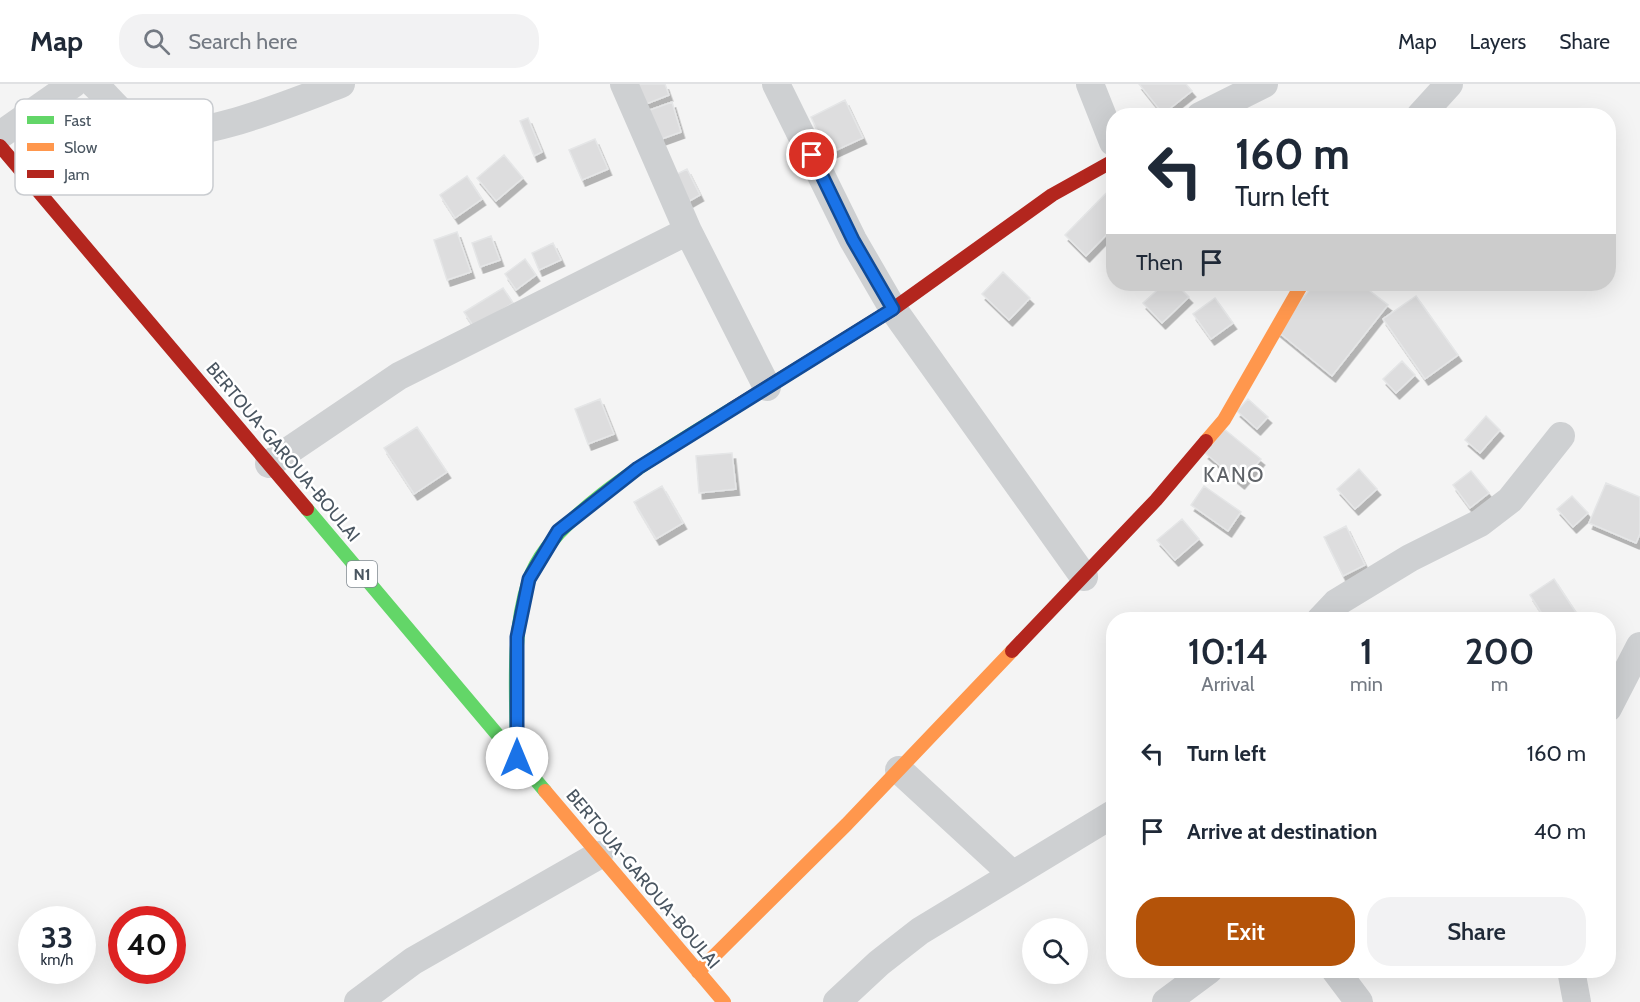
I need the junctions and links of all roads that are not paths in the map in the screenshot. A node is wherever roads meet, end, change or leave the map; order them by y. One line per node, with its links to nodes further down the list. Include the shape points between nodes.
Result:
1 (73, 84): 9 (street)
2 (94, 84): 10 (street)
3 (341, 84): 15 (street)
4 (624, 84): 21 (street)
5 (776, 84): 23 (street, via 853,240)
6 (1090, 84): 13 (street)
7 (1264, 84): 11 (street)
8 (1449, 84): 12 (street)
9 (52, 99)
10 (111, 99)
11 (1216, 108)
12 (1427, 108)
13 (1106, 124)
14 (15, 125): 16 (street)
15 (213, 128)
16 (0, 135)
17 (0, 146): 18 (main road, BERTOUA-GAROUA-BOULAI / N1)
18 (15, 164)
19 (1106, 165): 23 (main road, via 1052,195)
20 (41, 195): 26 (main road, BERTOUA-GAROUA-BOULAI / N1)
21 (688, 231): 24 (street); 26 (street, via 399,376)
22 (1289, 291): 27 (main road, via 1224,420)
23 (893, 309): 24 (main road); 27 (street)
24 (767, 387): 31 (main road, via 638,468 558,531 529,579 517,637)
25 (1561, 436): 28 (street, via 1510,500 1487,518 1410,558)
26 (269, 464): 31 (main road, BERTOUA-GAROUA-BOULAI / N1)
27 (1084, 577): 32 (main road)
28 (1328, 612)
29 (1640, 646): 30 (street)
30 (1616, 692)
31 (517, 758): 34 (main road, BERTOUA-GAROUA-BOULAI / N1)
32 (899, 770): 35 (street); 36 (main road)
33 (1106, 818): 35 (street)
34 (599, 855): 36 (main road, BERTOUA-GAROUA-BOULAI / N1); 40 (street, via 413,961)
35 (1012, 874): 42 (street, via 920,931)
36 (698, 972): 41 (main road, BERTOUA-GAROUA-BOULAI / N1)
37 (1198, 978): 43 (street)
38 (1341, 978): 44 (street)
39 (1572, 978): 45 (street)
40 (358, 1002)
41 (724, 1002)
42 (837, 1002)
43 (1166, 1002)
44 (1359, 1002)
45 (1577, 1002)

